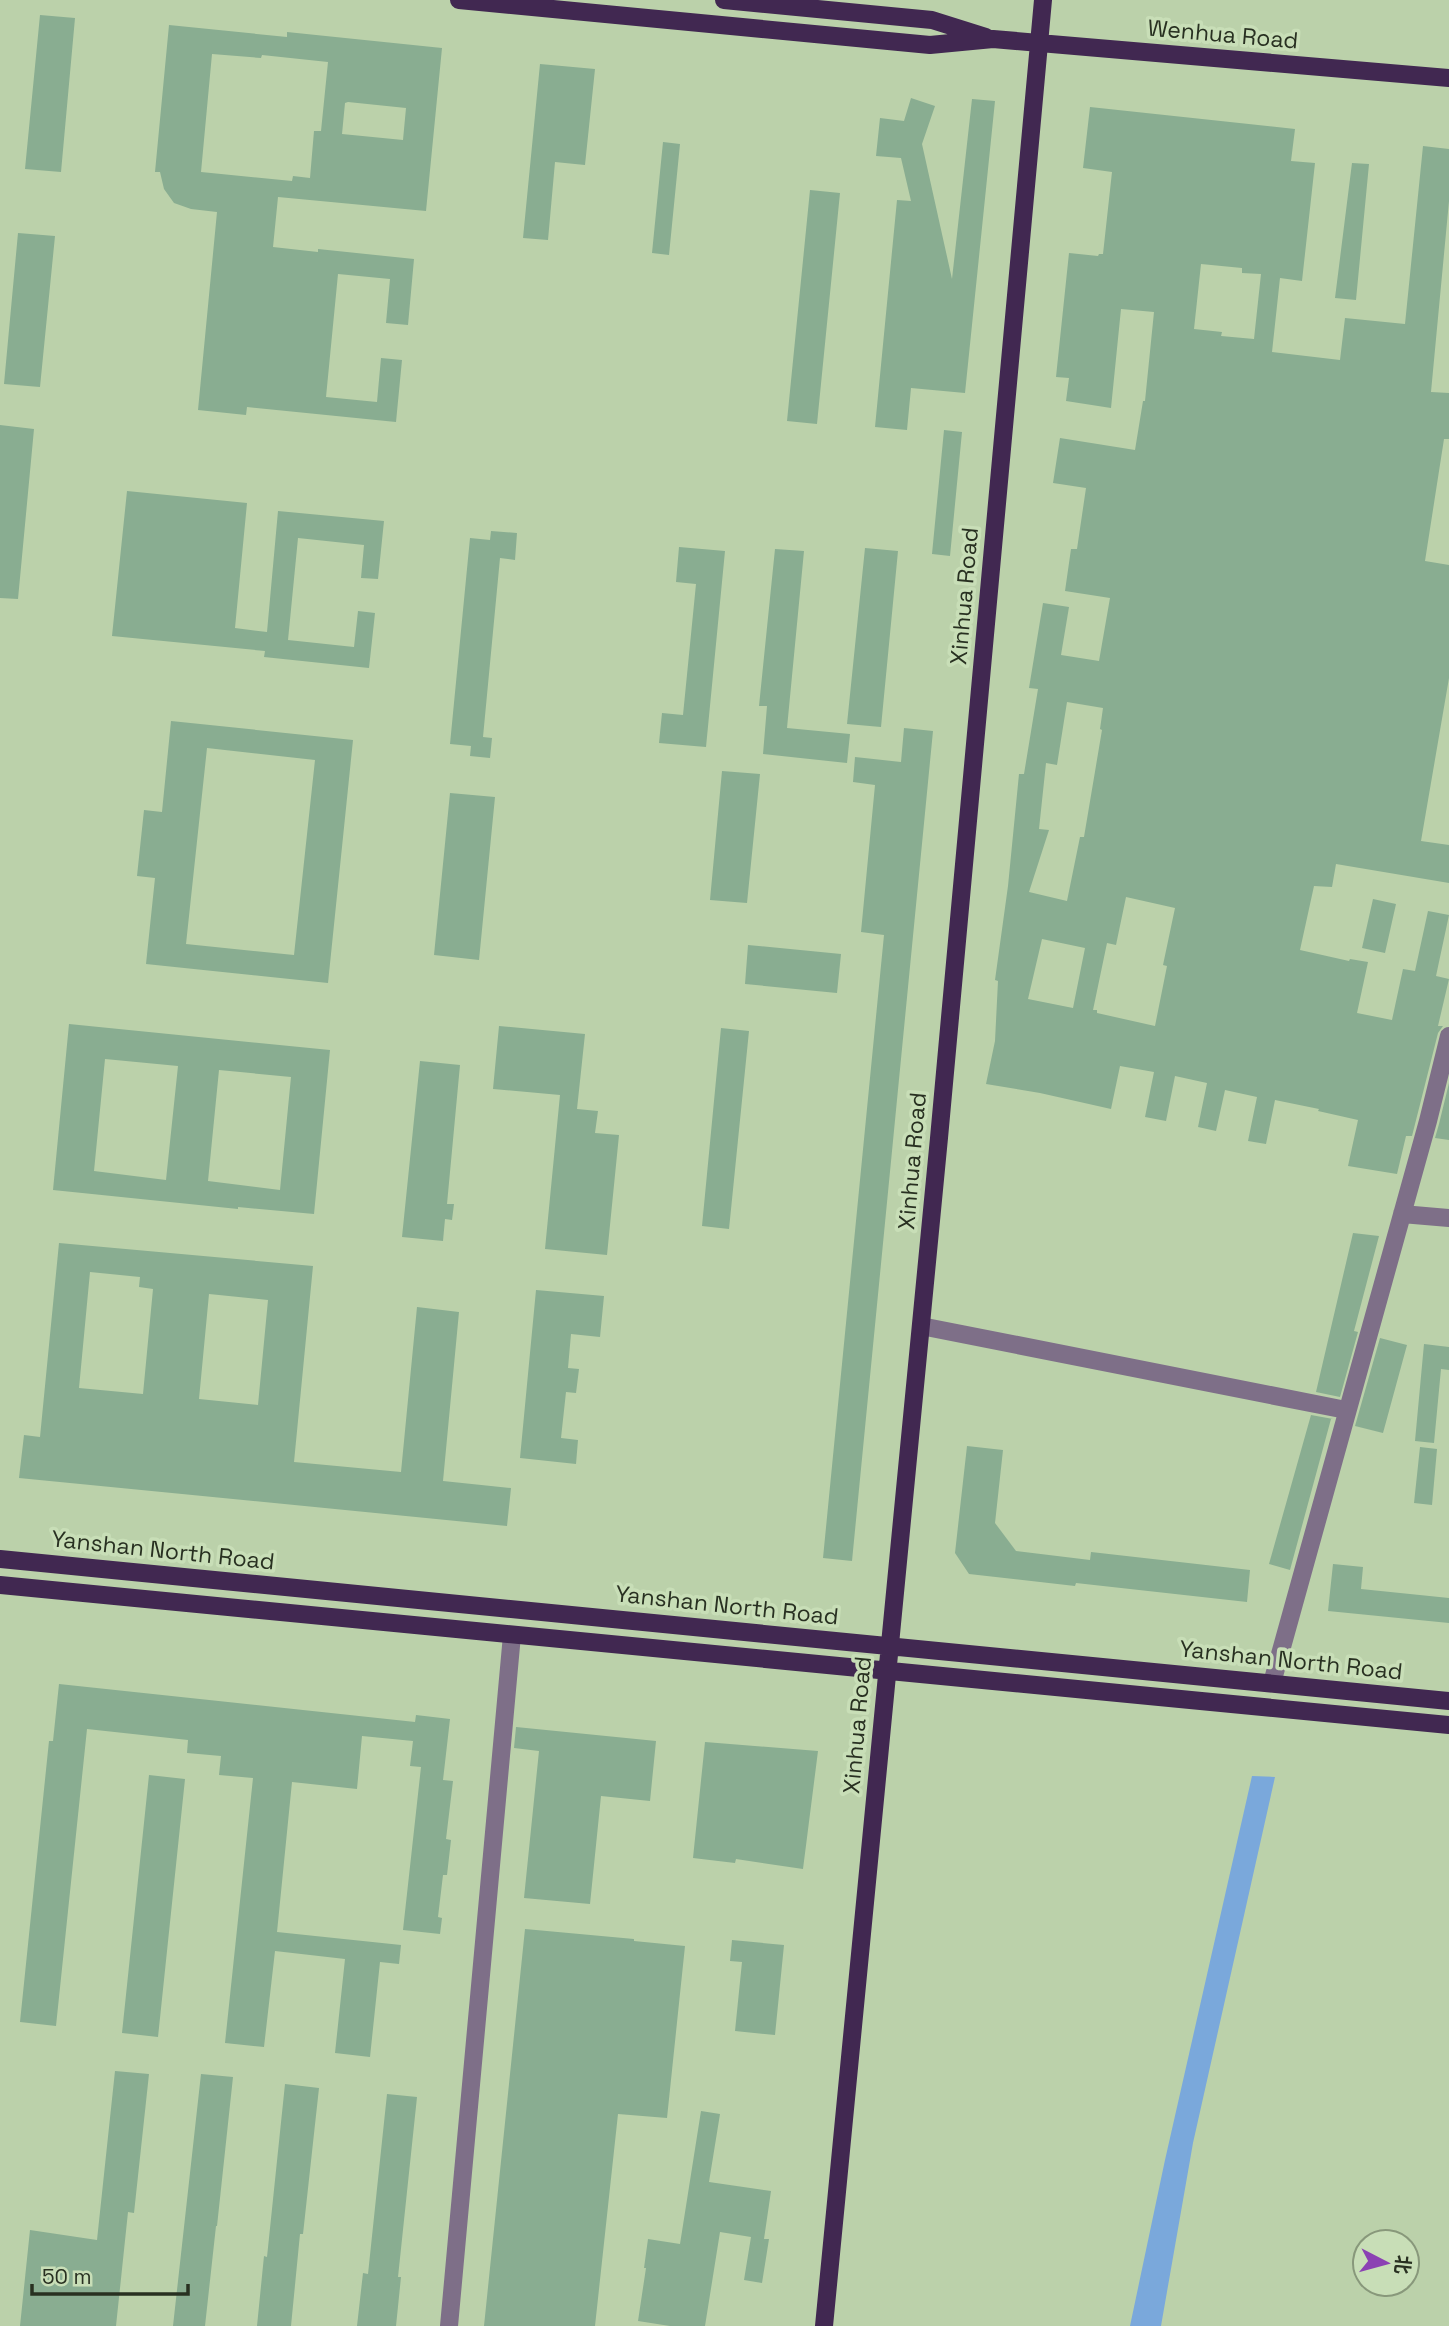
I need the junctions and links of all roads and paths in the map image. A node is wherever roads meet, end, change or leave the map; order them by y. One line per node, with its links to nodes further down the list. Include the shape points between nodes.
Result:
1 (458, 0): 4 (main road, Wenhua Road, via 930,45)
2 (724, 0): 4 (main road, Wenhua Road, via 932,20)
3 (1043, 0): 5 (main road, Xinhua Road)
4 (993, 39): 5 (main road, Wenhua Road)
5 (1039, 43): 6 (main road, Wenhua Road); 10 (main road, Xinhua Road)
6 (1449, 78)
7 (1449, 1036): 8 (street)
8 (1402, 1213): 9 (street); 11 (street)
9 (1449, 1217)
10 (921, 1326): 11 (street); 15 (main road, Xinhua Road)
11 (1346, 1410): 17 (street)
12 (0, 1559): 15 (main road, Yanshan North Road)
13 (0, 1585): 14 (main road)
14 (512, 1635): 16 (main road); 20 (street)
15 (890, 1646): 16 (main road, Xinhua Road); 17 (main road, Yanshan North Road)
16 (887, 1671): 19 (main road); 21 (main road, Xinhua Road)
17 (1272, 1683): 18 (main road, Yanshan North Road)
18 (1449, 1700)
19 (1449, 1725)
20 (449, 2326)
21 (824, 2326)

